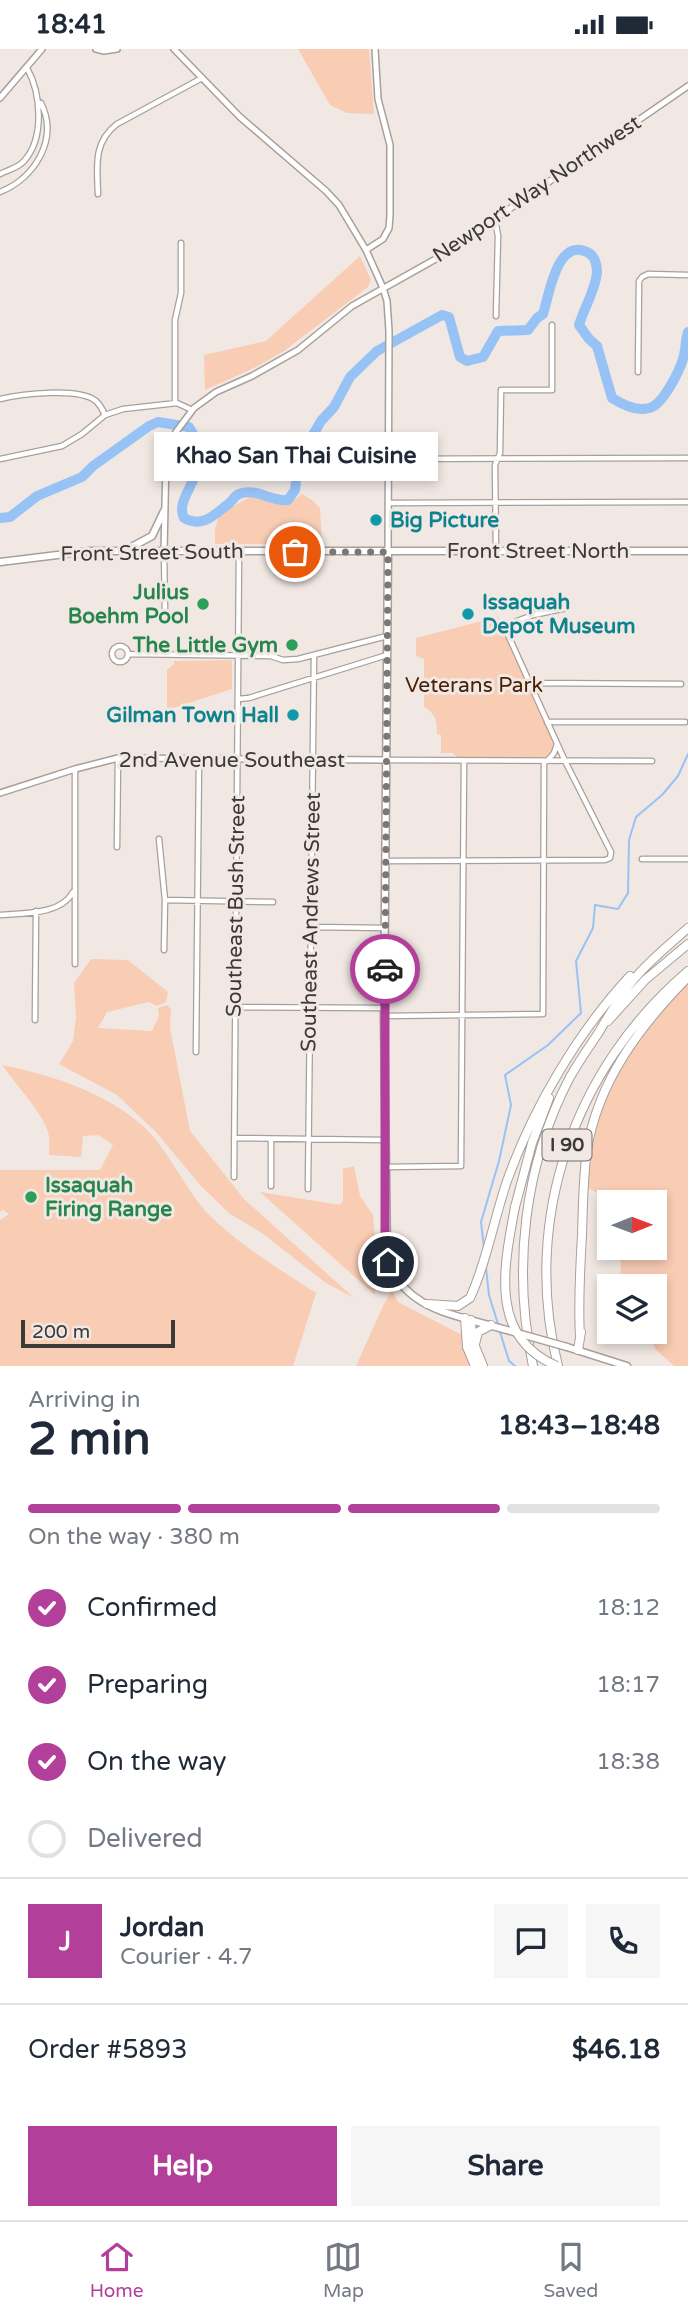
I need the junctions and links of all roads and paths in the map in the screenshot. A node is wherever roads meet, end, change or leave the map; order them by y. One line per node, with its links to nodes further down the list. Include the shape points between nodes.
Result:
1 (42, 49): 6 (street)
2 (96, 49): 3 (street)
3 (117, 49)
4 (174, 49): 7 (street)
5 (375, 49): 16 (street, via 378,99 390,145 390,215 383,239)
6 (27, 68): 9 (street); 10 (street)
7 (202, 78): 13 (street, via 106,134 97,153); 16 (street, via 331,196)
8 (688, 86): 14 (street, Newport Way Northwest)
9 (0, 98)
10 (39, 99): 11 (street, via 29,155 18,167); 12 (street, via 46,113 47,138 41,157 20,180)
11 (0, 174)
12 (0, 192)
13 (98, 194)
14 (495, 219): 18 (street, Newport Way Northwest, via 432,262); 19 (street)
15 (181, 243): 23 (street)
16 (366, 250): 18 (street)
17 (688, 275): 21 (street, via 642,277 638,285)
18 (383, 288): 24 (street, Newport Way Northwest, via 352,306 298,350); 28 (street, via 389,337)
19 (496, 316)
20 (552, 325): 29 (street, via 552,390 501,390)
21 (638, 372)
22 (0, 399): 25 (street, via 33,393 74,394 92,398)
23 (175, 403): 24 (street); 25 (street)
24 (191, 410): 33 (street, via 170,445)
25 (105, 415): 27 (street, via 62,446)
26 (688, 457): 29 (street)
27 (0, 459)
28 (389, 459): 29 (street); 30 (street)
29 (497, 459): 32 (street)
30 (389, 502): 32 (street); 39 (street)
31 (688, 502): 32 (street)
32 (495, 503): 35 (street)
33 (164, 511): 34 (main road, via 152,536); 37 (street)
34 (124, 551): 37 (main road, Front Street South); 40 (main road, Front Street South)
35 (496, 551): 36 (main road, Front Street North); 39 (main road, Front Street North)
36 (688, 551)
37 (164, 552): 38 (main road, Front Street South); 42 (street)
38 (239, 552): 39 (main road, Front Street South); 47 (street, Southeast Bush Street)
39 (388, 552): 43 (main road)
40 (0, 562)
41 (567, 608): 49 (street, via 504,626)
42 (165, 611)
43 (387, 636): 45 (street); 46 (main road)
44 (128, 654): 47 (street)
45 (314, 655): 47 (street, via 289,660); 48 (street, Southeast Andrews Street)
46 (387, 655): 48 (street); 59 (main road)
47 (239, 656): 51 (street, Southeast Bush Street)
48 (313, 678): 51 (street); 58 (street, Southeast Andrews Street)
49 (530, 683): 50 (street); 52 (street)
50 (681, 684)
51 (238, 699): 57 (street, Southeast Bush Street)
52 (547, 722): 53 (street); 54 (street)
53 (685, 722)
54 (557, 744): 61 (street); 62 (street)
55 (118, 758): 56 (street, 2nd Avenue Southeast); 64 (street, 2nd Avenue Southeast); 67 (street)
56 (199, 758): 57 (street, 2nd Avenue Southeast); 75 (street)
57 (237, 759): 58 (street, 2nd Avenue Southeast); 76 (street, Southeast Bush Street)
58 (312, 760): 59 (street, 2nd Avenue Southeast); 80 (street, Southeast Andrews Street)
59 (386, 760): 60 (street); 70 (main road)
60 (464, 761): 61 (street); 71 (street)
61 (545, 761): 62 (street); 72 (street)
62 (565, 761): 63 (street); 72 (street, via 610,858)
63 (652, 761)
64 (75, 769): 65 (street, 2nd Avenue Southeast); 73 (street)
65 (0, 793)
66 (159, 839): 74 (street)
67 (117, 847)
68 (642, 859): 69 (street)
69 (688, 859)
70 (386, 860): 71 (street); 82 (main road)
71 (463, 860): 72 (street); 91 (street)
72 (543, 860): 91 (street, via 542,1014)
73 (75, 884): 78 (street, via 63,904); 85 (street)
74 (165, 900): 75 (street); 84 (street)
75 (199, 901): 76 (street); 94 (street)
76 (236, 901): 77 (street); 88 (street, Southeast Bush Street)
77 (273, 902)
78 (36, 911): 79 (street); 92 (street)
79 (0, 915)
80 (311, 927): 82 (street); 89 (street, Southeast Andrews Street)
81 (688, 927): 93 (highway, via 635,978); 95 (highway, via 652,955 609,1000)
82 (385, 928): 90 (main road)
83 (688, 944): 93 (highway, I 90, via 645,980)
84 (164, 950)
85 (75, 964)
86 (688, 971): 110 (highway, I 90, via 655,1000 612,1054 581,1110 565,1152 553,1197 545,1262 548,1318)
87 (688, 977): 108 (highway, via 641,1031 607,1092 589,1171)
88 (235, 1007): 89 (street); 96 (street, Southeast Bush Street)
89 (310, 1007): 90 (street); 98 (street, Southeast Andrews Street)
90 (384, 1012): 91 (street); 99 (main road)
91 (462, 1015): 100 (street, via 461,1166)
92 (35, 1020)
93 (599, 1031): 109 (highway, I 90, via 557,1106 530,1198 522,1269)
94 (196, 1052)
95 (556, 1079): 104 (highway, via 535,1115 506,1185 472,1295 454,1307); 110 (highway, bridge, via 514,1207 505,1297 514,1329 523,1342 542,1359)
96 (234, 1138): 97 (street); 101 (street, Southeast Bush Street)
97 (271, 1139): 98 (street); 102 (street)
98 (309, 1139): 99 (street); 103 (street, Southeast Andrews Street)
99 (384, 1140): 100 (main road)
100 (385, 1167): 104 (main road, via 388,1262 401,1286)
101 (234, 1177)
102 (271, 1186)
103 (308, 1189)
104 (427, 1304): 105 (main road)
105 (468, 1319): 106 (main road); 107 (highway); 111 (highway, via 467,1347)
106 (488, 1325): 107 (highway, via 477,1335); 108 (main road, bridge)
107 (476, 1350): 112 (highway)
108 (579, 1350): 113 (main road)
109 (532, 1361)
110 (557, 1363)
111 (475, 1366)
112 (483, 1366)
113 (627, 1366)

